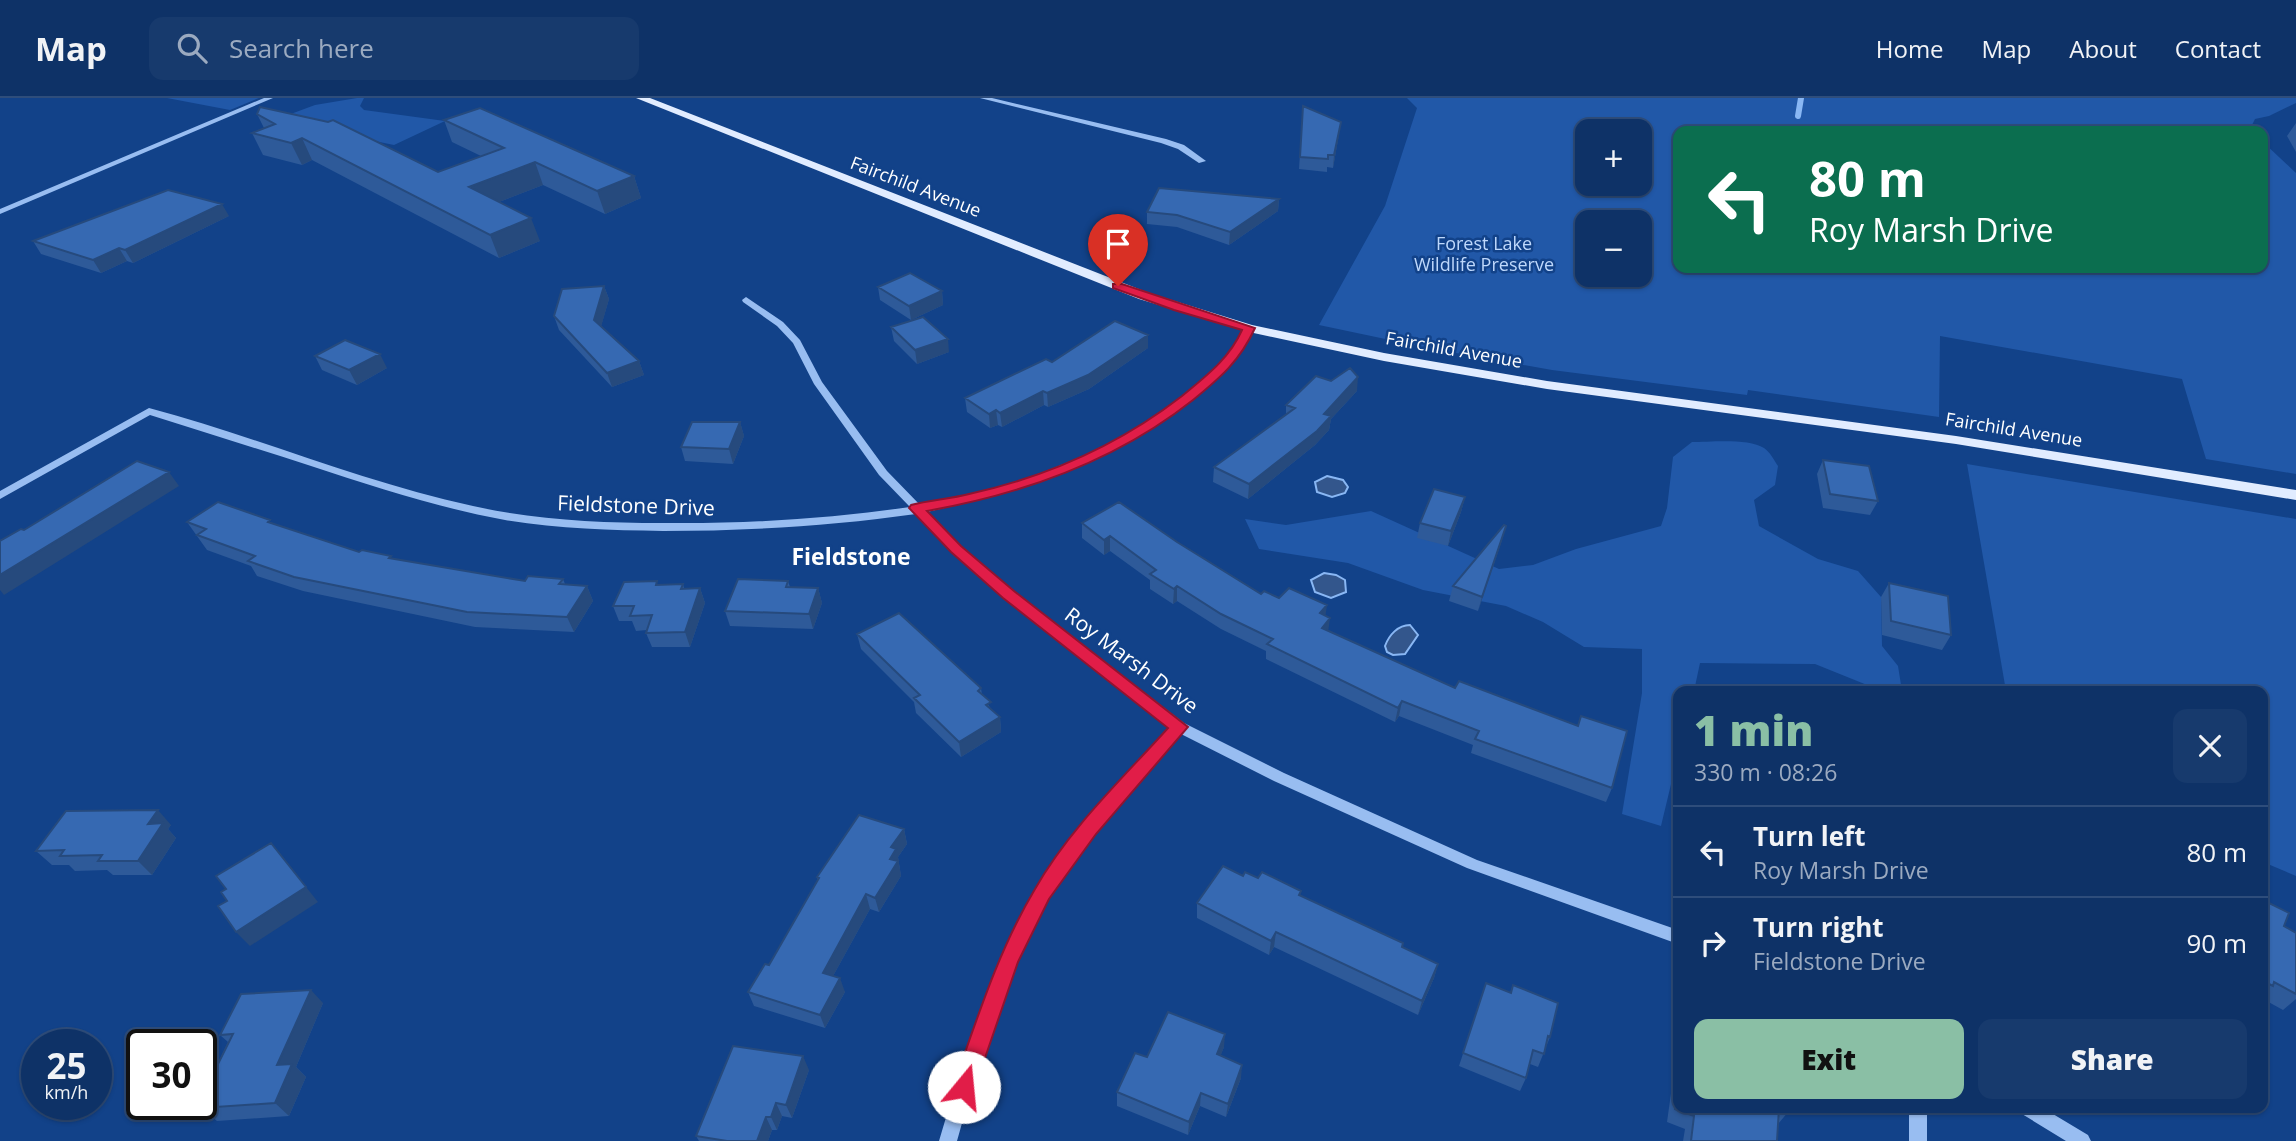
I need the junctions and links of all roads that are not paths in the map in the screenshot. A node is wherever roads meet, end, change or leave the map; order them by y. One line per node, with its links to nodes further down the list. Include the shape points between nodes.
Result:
1 (270, 98): 5 (street)
2 (641, 98): 7 (main road, Fairchild Avenue, via 1143,296)
3 (983, 98): 4 (street, via 1163,141)
4 (1202, 160)
5 (0, 212)
6 (746, 300): 10 (street, Roy Marsh Drive, via 797,342 817,382 857,440)
7 (1249, 328): 8 (main road, Fairchild Avenue, via 1547,385 1946,438); 10 (street, Fieldstone Drive, via 1239,350 1214,376 1121,443 1048,475 972,498)
8 (2296, 495)
9 (0, 496): 10 (street, Fieldstone Drive, via 149,411 369,482 461,508 531,521 695,528 859,518)
10 (916, 508): 11 (street, Roy Marsh Drive, via 1009,594)
11 (1179, 727): 12 (street, Roy Marsh Drive, via 1472,864); 15 (street, via 1089,828 1042,893 995,994)
12 (1673, 935)
13 (1918, 1113): 16 (street)
14 (2036, 1113): 17 (street)
15 (948, 1141)
16 (1918, 1141)
17 (2082, 1141)

